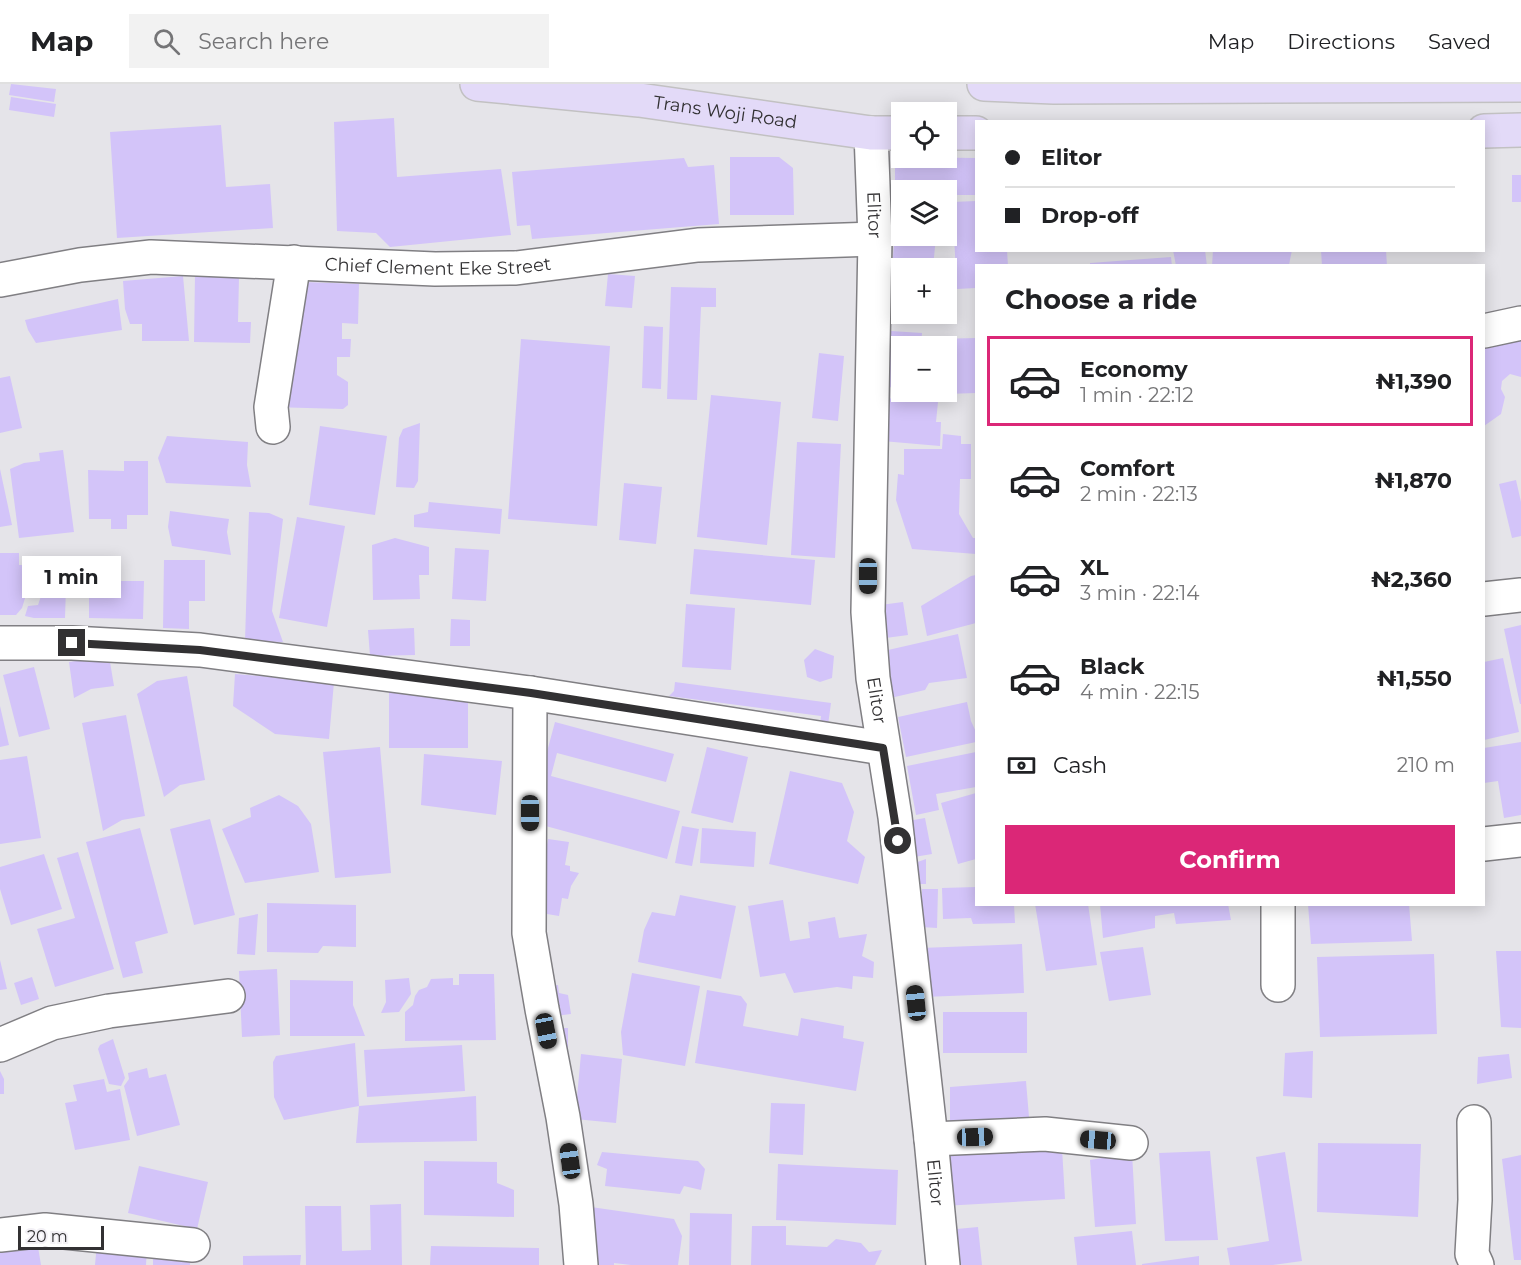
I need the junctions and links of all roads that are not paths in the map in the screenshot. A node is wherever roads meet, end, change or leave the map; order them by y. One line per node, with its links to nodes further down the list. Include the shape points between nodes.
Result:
1 (477, 84): 7 (main road, Trans Woji Road, via 639,100)
2 (984, 84): 3 (main road)
3 (1521, 85)
4 (1521, 130): 5 (main road)
5 (1485, 131)
6 (975, 132): 8 (main road)
7 (886, 133): 9 (street, Elitor)
8 (957, 133)
9 (875, 239): 10 (street, Chief Clement Eke Street, via 698,245 516,268 435,269); 19 (street, Elitor, via 868,612)
10 (294, 262): 11 (street, Chief Clement Eke Street, via 151,257); 14 (street, via 272,407)
11 (0, 280)
12 (1521, 322): 13 (street)
13 (1485, 331)
14 (273, 427)
15 (1521, 595): 16 (street)
16 (1485, 599)
17 (0, 643): 18 (street, via 200,650)
18 (531, 693): 19 (street); 31 (street, via 529,933 563,1117)
19 (883, 748): 27 (street, Elitor, via 896,817)
20 (1521, 840): 21 (street)
21 (1485, 844)
22 (1278, 906): 23 (street)
23 (1278, 985)
24 (228, 996): 25 (street, via 109,1011 52,1023)
25 (0, 1046)
26 (1474, 1122): 33 (street, via 1472,1254)
27 (931, 1139): 28 (street, via 1045,1134); 32 (street, Elitor)
28 (1131, 1143)
29 (0, 1235): 30 (street, via 45,1230)
30 (193, 1245)
31 (581, 1265)
32 (943, 1265)
33 (1477, 1265)

